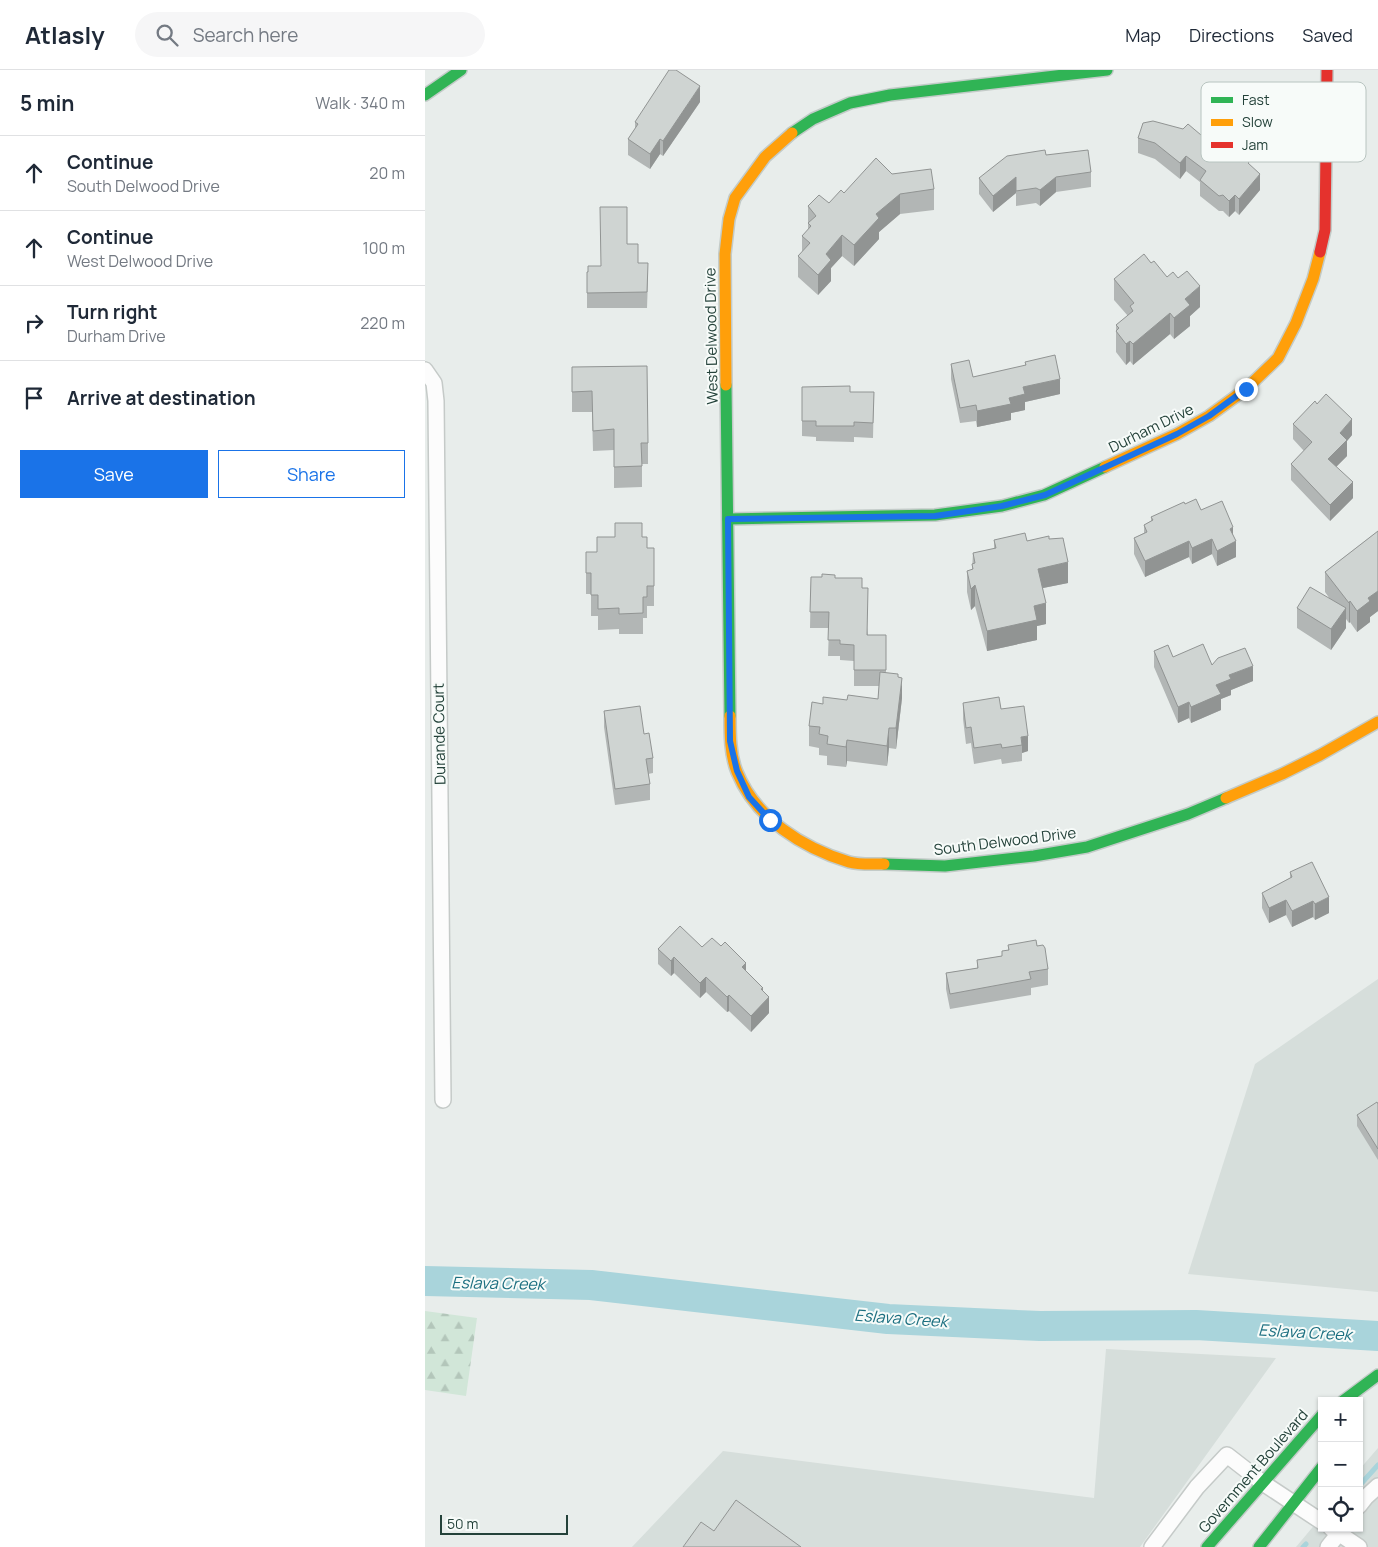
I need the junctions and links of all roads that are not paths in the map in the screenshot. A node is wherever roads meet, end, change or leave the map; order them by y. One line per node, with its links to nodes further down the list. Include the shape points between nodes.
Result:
1 (461, 70): 3 (street)
2 (1107, 70): 7 (street, West Delwood Drive, via 890,95 850,103 813,118 765,157 735,198 725,254)
3 (450, 74): 4 (street)
4 (425, 95)
5 (1326, 162): 7 (street, Durham Drive, via 1325,230 1313,279 1296,323 1278,358 1246,389 1209,416 1045,495 1002,506 935,516)
6 (425, 370): 10 (street, Durande Court, via 434,383 436,401)
7 (728, 519): 9 (street, West Delwood Drive, via 730,741)
8 (1378, 722): 9 (street, South Delwood Drive, via 1282,774 1188,814 1087,847 945,866 851,863 821,851 793,837 770,820 749,797)
9 (737, 771)
10 (443, 1100)
11 (1377, 1377): 12 (street); 13 (street)
12 (1349, 1397)
13 (1363, 1401)
14 (1318, 1420): 16 (street, Government Boulevard)
15 (1318, 1472): 19 (street)
16 (1263, 1482): 19 (street); 23 (street, via 1227,1455 1197,1487); 24 (street, Government Boulevard)
17 (1378, 1486): 18 (street)
18 (1363, 1502)
19 (1293, 1503): 20 (street); 25 (street)
20 (1318, 1519)
21 (1337, 1532): 26 (street)
22 (1340, 1532): 27 (street)
23 (1152, 1547)
24 (1207, 1547)
25 (1259, 1547)
26 (1328, 1547)
27 (1359, 1547)

